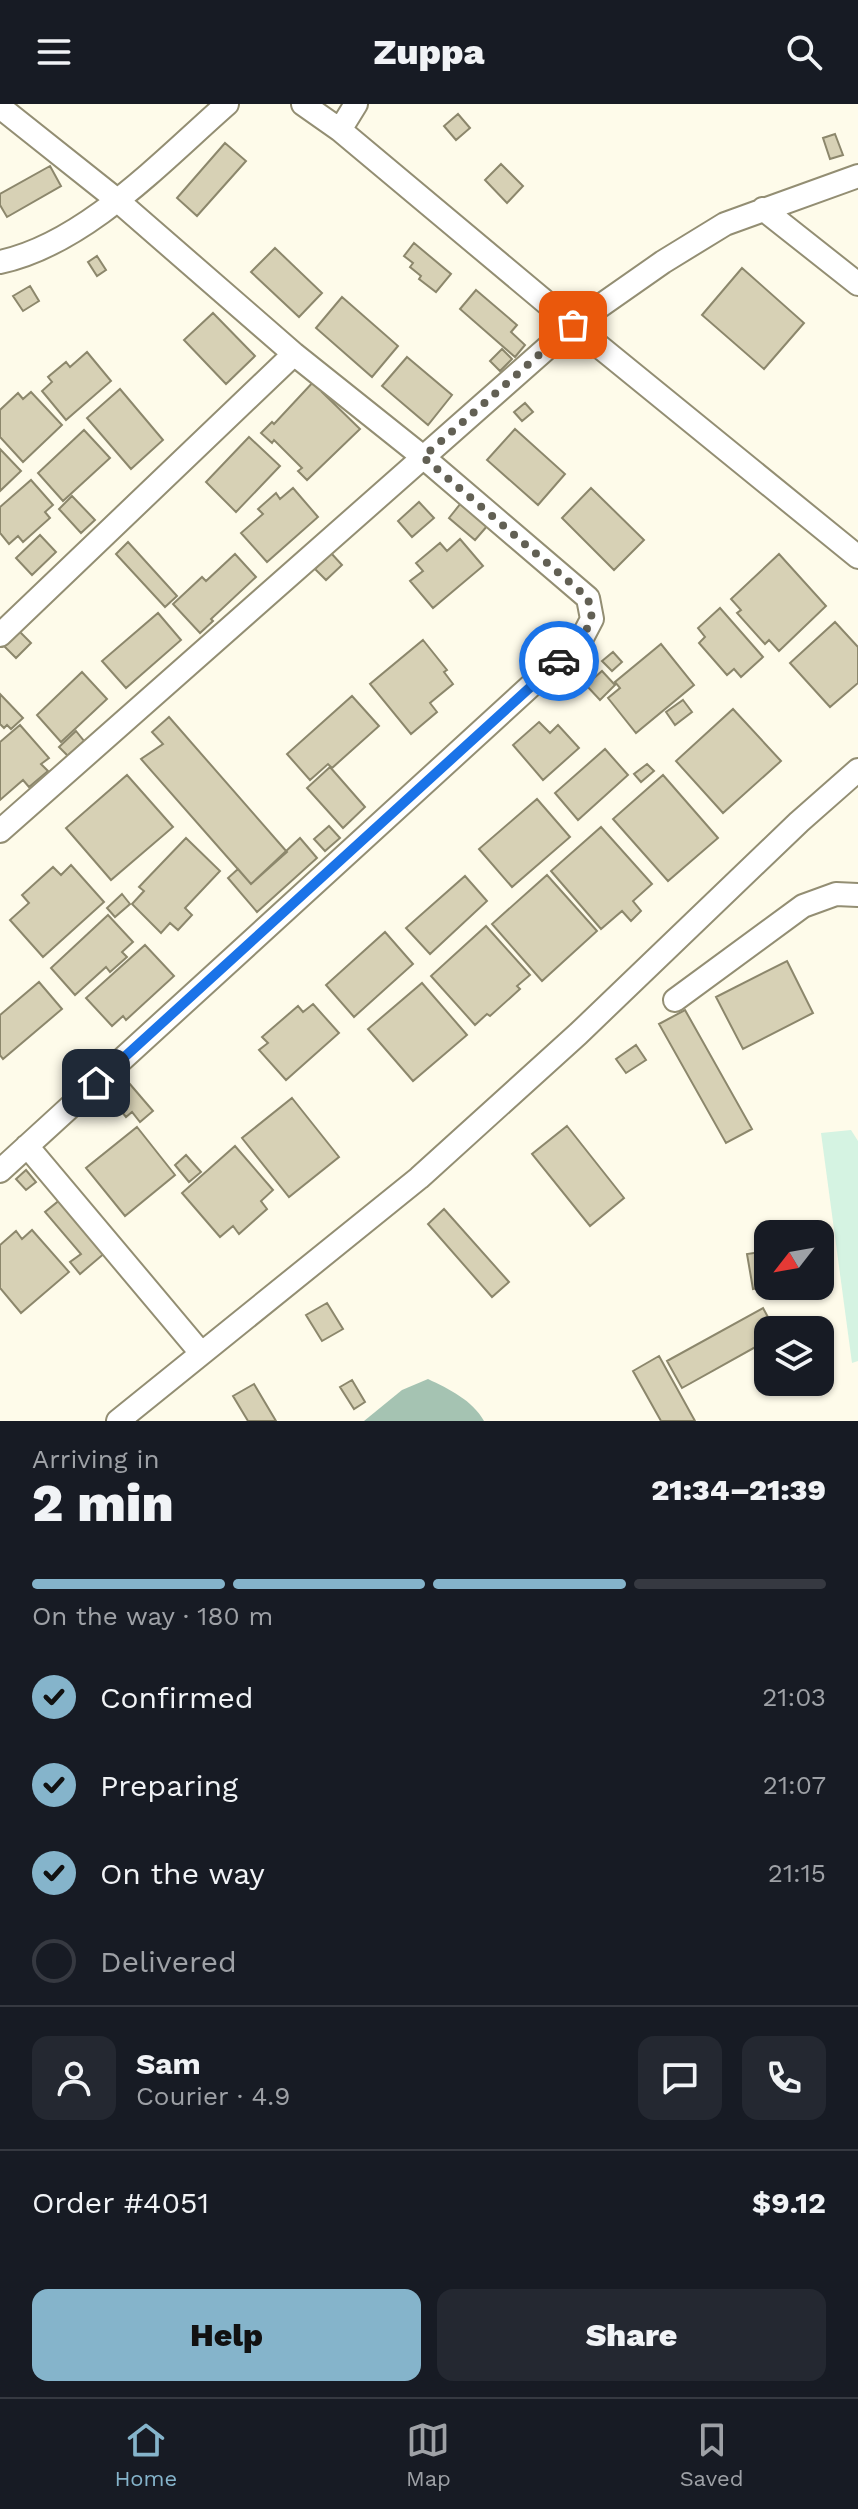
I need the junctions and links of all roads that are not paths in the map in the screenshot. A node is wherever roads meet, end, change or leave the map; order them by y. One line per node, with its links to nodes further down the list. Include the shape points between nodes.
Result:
1 (227, 104): 7 (street)
2 (303, 104): 5 (street)
3 (356, 104): 5 (street)
4 (0, 107): 7 (street)
5 (340, 130): 11 (street)
6 (858, 176): 8 (street)
7 (117, 200): 9 (street, via 57,243); 12 (street)
8 (763, 209): 10 (street); 11 (street, via 725,224)
9 (0, 262)
10 (858, 284)
11 (573, 325): 13 (street); 14 (street)
12 (294, 354): 13 (street); 15 (street)
13 (423, 457): 17 (street); 20 (street, via 588,598 592,619 581,640)
14 (858, 557)
15 (0, 635)
16 (858, 770): 22 (street, via 419,1178)
17 (0, 831)
18 (858, 895): 19 (street, via 836,894 803,906)
19 (675, 1000)
20 (27, 1146): 21 (street); 22 (street)
21 (0, 1171)
22 (201, 1353): 23 (street)
23 (118, 1421)

